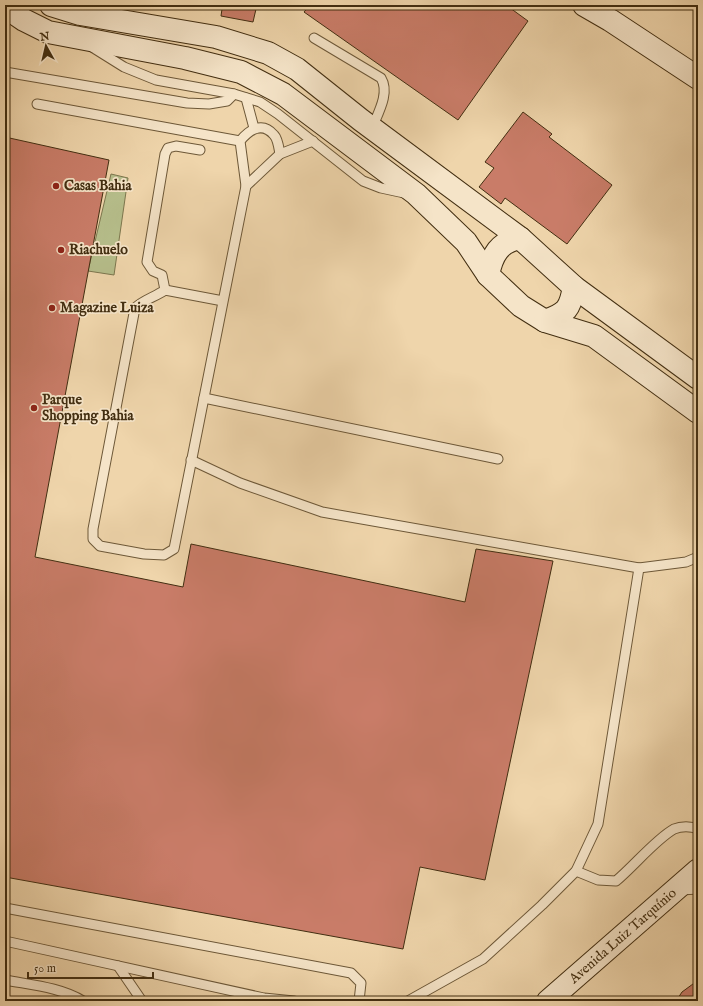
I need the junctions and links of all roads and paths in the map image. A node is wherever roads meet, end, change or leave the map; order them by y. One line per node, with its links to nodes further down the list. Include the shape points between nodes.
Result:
1 (51, 5): 12 (street, via 80,14 216,38 268,53 297,69)
2 (584, 5): 7 (street)
3 (5, 7): 4 (street, via 48,32)
4 (76, 37): 8 (lane, via 124,67 156,80); 18 (street, via 185,58 241,72 283,94)
5 (314, 38): 12 (lane, via 381,78 385,85 384,94)
6 (5, 72): 8 (lane, via 187,103 209,104 227,101)
7 (698, 78)
8 (234, 94): 9 (lane)
9 (246, 98): 11 (lane); 14 (lane, via 260,102)
10 (38, 104): 13 (lane)
11 (254, 128): 13 (lane); 16 (lane, via 266,130 275,136)
12 (372, 128): 19 (street)
13 (240, 141): 17 (lane)
14 (313, 141): 16 (lane); 18 (lane, via 363,181 381,188)
15 (200, 150): 22 (lane, via 176,146 168,148 165,154 147,262 153,270 162,275)
16 (280, 154): 17 (lane)
17 (246, 186): 23 (lane)
18 (416, 194): 20 (street, via 466,242)
19 (520, 238): 20 (street, via 508,240 497,251 491,261); 21 (street)
20 (488, 275): 24 (street, via 521,306)
21 (574, 287): 24 (street, via 571,304 563,314); 25 (street)
22 (165, 290): 23 (lane); 29 (lane, via 152,299 141,301 135,308 93,528 94,539 100,546 164,555 174,548)
23 (223, 301): 26 (lane)
24 (545, 321): 27 (street, via 594,336)
25 (698, 378)
26 (204, 398): 28 (lane); 29 (lane)
27 (698, 412)
28 (498, 459)
29 (191, 460): 31 (lane, via 240,483 322,512)
30 (698, 557): 31 (lane, via 686,562)
31 (639, 568): 34 (lane, via 598,824)
32 (698, 829): 34 (lane, via 692,826 675,829 616,881 598,880)
33 (698, 870): 36 (street, Avenida Luiz Tarquínio)
34 (576, 872): 46 (lane, via 483,959)
35 (698, 889): 36 (lane)
36 (675, 890): 47 (street, Avenida Luiz Tarquínio)
37 (5, 908): 45 (lane, via 351,973 361,983)
38 (5, 942): 39 (lane)
39 (118, 966): 41 (lane); 43 (lane)
40 (5, 980): 42 (lane, via 44,987 73,995)
41 (261, 999): 44 (lane)
42 (84, 1001)
43 (142, 1001)
44 (294, 1001)
45 (359, 1001)
46 (408, 1001)
47 (548, 1001)

